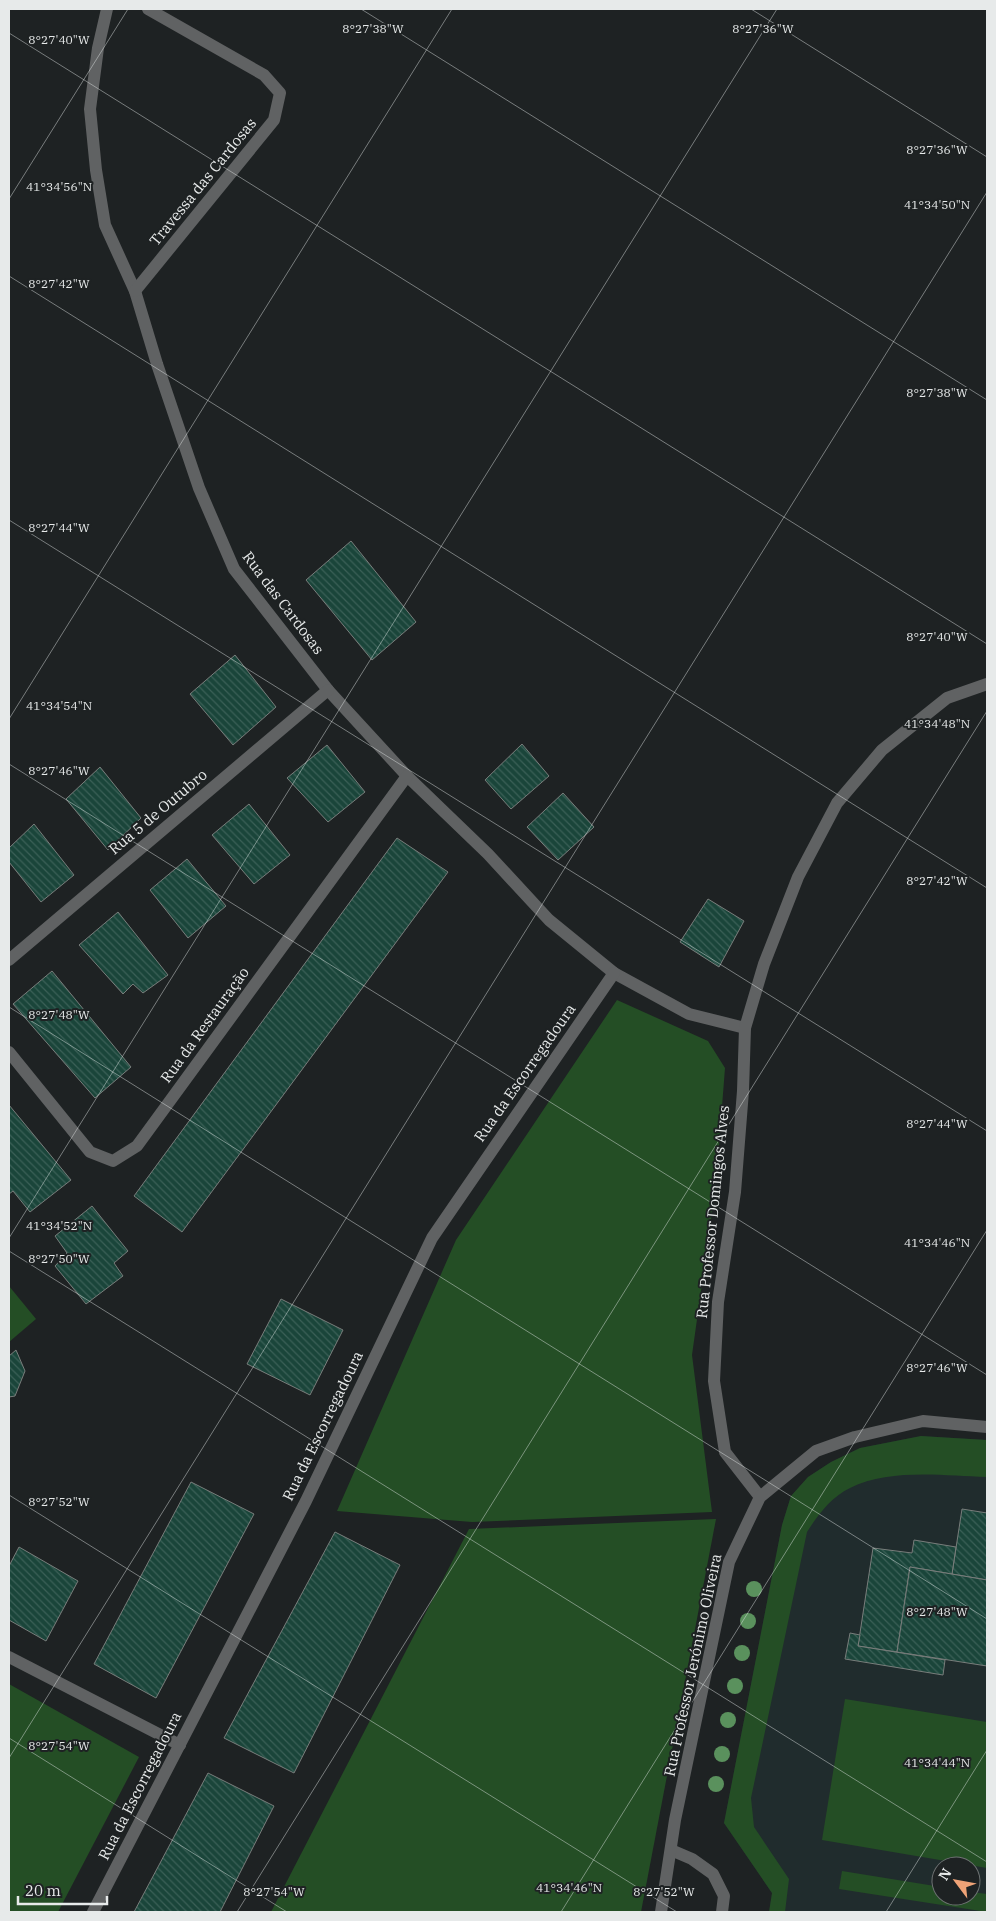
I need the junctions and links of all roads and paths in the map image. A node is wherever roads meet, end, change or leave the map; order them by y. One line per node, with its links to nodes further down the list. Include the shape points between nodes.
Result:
1 (108, 9): 3 (street, Rua das Cardosas, via 98,48 90,109 105,225)
2 (148, 9): 3 (street, Travessa das Cardosas, via 264,75 280,93 274,120)
3 (135, 291): 5 (street, Rua das Cardosas, via 199,488 234,569)
4 (987, 684): 9 (street, Rua Professor Domingos Alves, via 948,698 882,750 837,803 798,877 764,964)
5 (328, 690): 6 (street, Rua das Cardosas); 7 (street, Rua 5 de Outubro)
6 (407, 776): 8 (street, Rua das Cardosas, via 488,854 549,920); 10 (street, Rua da Restauração, via 137,1146 113,1161 90,1152)
7 (9, 960)
8 (614, 973): 9 (street, Rua das Cardosas, via 690,1014); 14 (street, Rua da Escorregadoura, via 432,1238 306,1501)
9 (745, 1028): 12 (street, Rua Professor Domingos Alves, via 735,1192 718,1302 714,1381 725,1452)
10 (9, 1052)
11 (987, 1427): 12 (street, Rua Professor Jerónimo Oliveira, via 924,1421 855,1437 816,1451)
12 (760, 1497): 15 (street, Rua Professor Jerónimo Oliveira, via 729,1562)
13 (9, 1657): 14 (street)
14 (180, 1745): 16 (street, Rua da Escorregadoura)
15 (671, 1850): 17 (street, Rua Professor Jerónimo Oliveira); 18 (street, via 692,1859 713,1874 724,1896)
16 (93, 1912)
17 (662, 1912)
18 (722, 1912)

